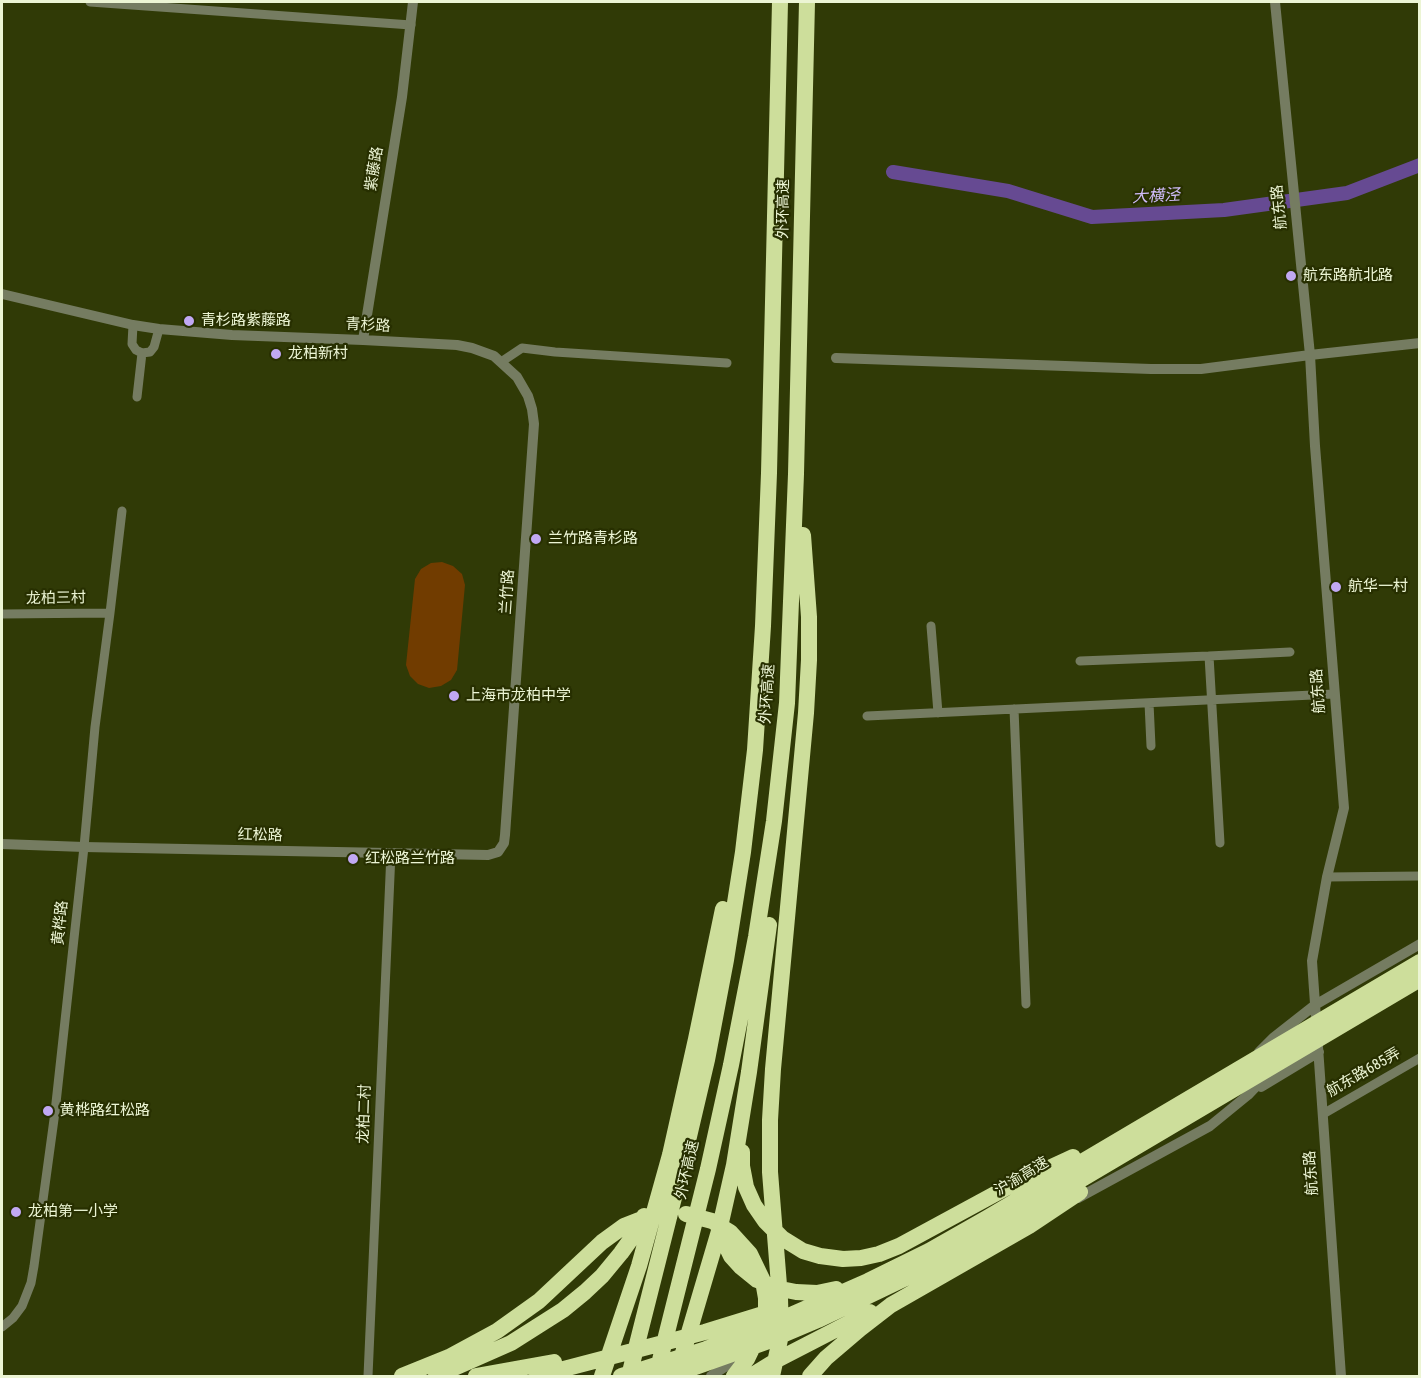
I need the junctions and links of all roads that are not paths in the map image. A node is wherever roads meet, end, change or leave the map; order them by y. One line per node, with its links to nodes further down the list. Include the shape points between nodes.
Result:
1 (90, 2): 8 (street)
2 (413, 2): 8 (street, 紫藤路)
3 (773, 2): 9 (highway)
4 (780, 2): 9 (highway, 外环高速)
5 (807, 2): 10 (highway, 外环高速)
6 (814, 2): 10 (highway)
7 (1275, 2): 17 (street, 航东路)
8 (411, 25): 14 (street, 紫藤路)
9 (776, 184): 59 (highway, 外环高速, via 769,473 754,750)
10 (803, 185): 22 (highway, 外环高速)
11 (2, 294): 12 (street, 青杉路)
12 (133, 325): 13 (street, 青杉路); 16 (street, via 132,344)
13 (159, 329): 14 (street, 青杉路); 16 (street, via 154,347)
14 (363, 340): 19 (street, 青杉路, via 464,346)
15 (1419, 343): 17 (street)
16 (142, 353): 21 (street)
17 (1310, 355): 18 (street, via 1201,369); 30 (street, 航东路)
18 (836, 358)
19 (501, 362): 20 (street, via 522,348); 38 (street, 兰竹路, via 525,389 534,424)
20 (727, 363)
21 (137, 397)
22 (796, 474): 32 (highway, 外环高速); 66 (highway, via 806,572 809,660 772,1069 770,1172 781,1335)
23 (122, 511): 24 (street, 黄桦路)
24 (110, 613): 25 (street, 龙柏三村); 41 (street, 黄桦路, via 94,727)
25 (2, 614)
26 (931, 626): 35 (street)
27 (1290, 651): 28 (street)
28 (1209, 656): 29 (street); 31 (street)
29 (1080, 661)
30 (1334, 694): 31 (street); 44 (street, 航东路, via 1344,808)
31 (1212, 700): 33 (street); 39 (street)
32 (787, 703): 54 (highway, via 780,821); 75 (highway, 外环高速, via 774,821 731,1065)
33 (1149, 703): 34 (street); 37 (street)
34 (1014, 710): 35 (street); 49 (street)
35 (938, 713): 36 (street)
36 (867, 716)
37 (1151, 746)
38 (505, 835): 42 (street, 红松路, via 502,847 492,854)
39 (1220, 843)
40 (2, 844): 41 (street, 红松路)
41 (84, 848): 42 (street, 红松路); 64 (street, 黄桦路, via 55,1113 31,1283 22,1306)
42 (391, 853): 67 (street, 龙柏二村)
43 (1419, 876): 44 (street)
44 (1327, 877): 50 (street, 航东路, via 1312,961)
45 (1419, 944): 50 (street)
46 (1419, 962): 58 (highway, 沪渝高速)
47 (1419, 974): 51 (street)
48 (1419, 979): 57 (highway)
49 (1026, 1004)
50 (1315, 1005): 51 (street, 航东路); 60 (street, via 1241,1070 1158,1125)
51 (1317, 1036): 52 (street, 航东路); 55 (street, via 1288,1055)
52 (1318, 1052): 55 (street); 56 (street, 航东路)
53 (1419, 1058): 56 (street, 航东路685弄)
54 (749, 1072): 58 (highway, via 742,1166 746,1186 765,1221 782,1238 820,1256 861,1258 899,1246 1032,1176); 61 (highway)
55 (1248, 1095): 79 (street, via 1210,1126 873,1309)
56 (1323, 1114): 82 (street, 航东路)
57 (1189, 1115): 63 (highway, via 1029,1226); 76 (highway, via 925,1269 766,1342)
58 (1145, 1125): 62 (highway, 沪渝高速, via 929,1251)
59 (677, 1158): 69 (highway, via 636,1232 585,1292 511,1343); 72 (highway); 74 (highway, 外环高速)
60 (1046, 1188): 61 (highway, via 1018,1192 850,1283 817,1293 776,1288 757,1280 741,1268); 78 (street, via 897,1274 765,1340)
61 (719, 1231): 77 (highway)
62 (868, 1281): 65 (highway); 73 (highway, 沪渝高速, via 761,1328)
63 (922, 1286): 80 (highway); 81 (highway, via 860,1329)
64 (2, 1327)
65 (705, 1332): 70 (highway); 71 (highway)
66 (772, 1376)
67 (369, 1377)
68 (402, 1377): 79 (highway, via 497,1331 539,1301 624,1226 667,1213 712,1221 739,1241 758,1268 766,1298 765,1314 747,1359)
69 (436, 1377)
70 (476, 1377)
71 (537, 1377)
72 (602, 1377)
73 (620, 1377)
74 (629, 1377)
75 (656, 1377)
76 (670, 1377)
77 (676, 1377)
78 (711, 1377)
79 (733, 1377)
80 (751, 1377)
81 (810, 1377)
82 (1341, 1377)

